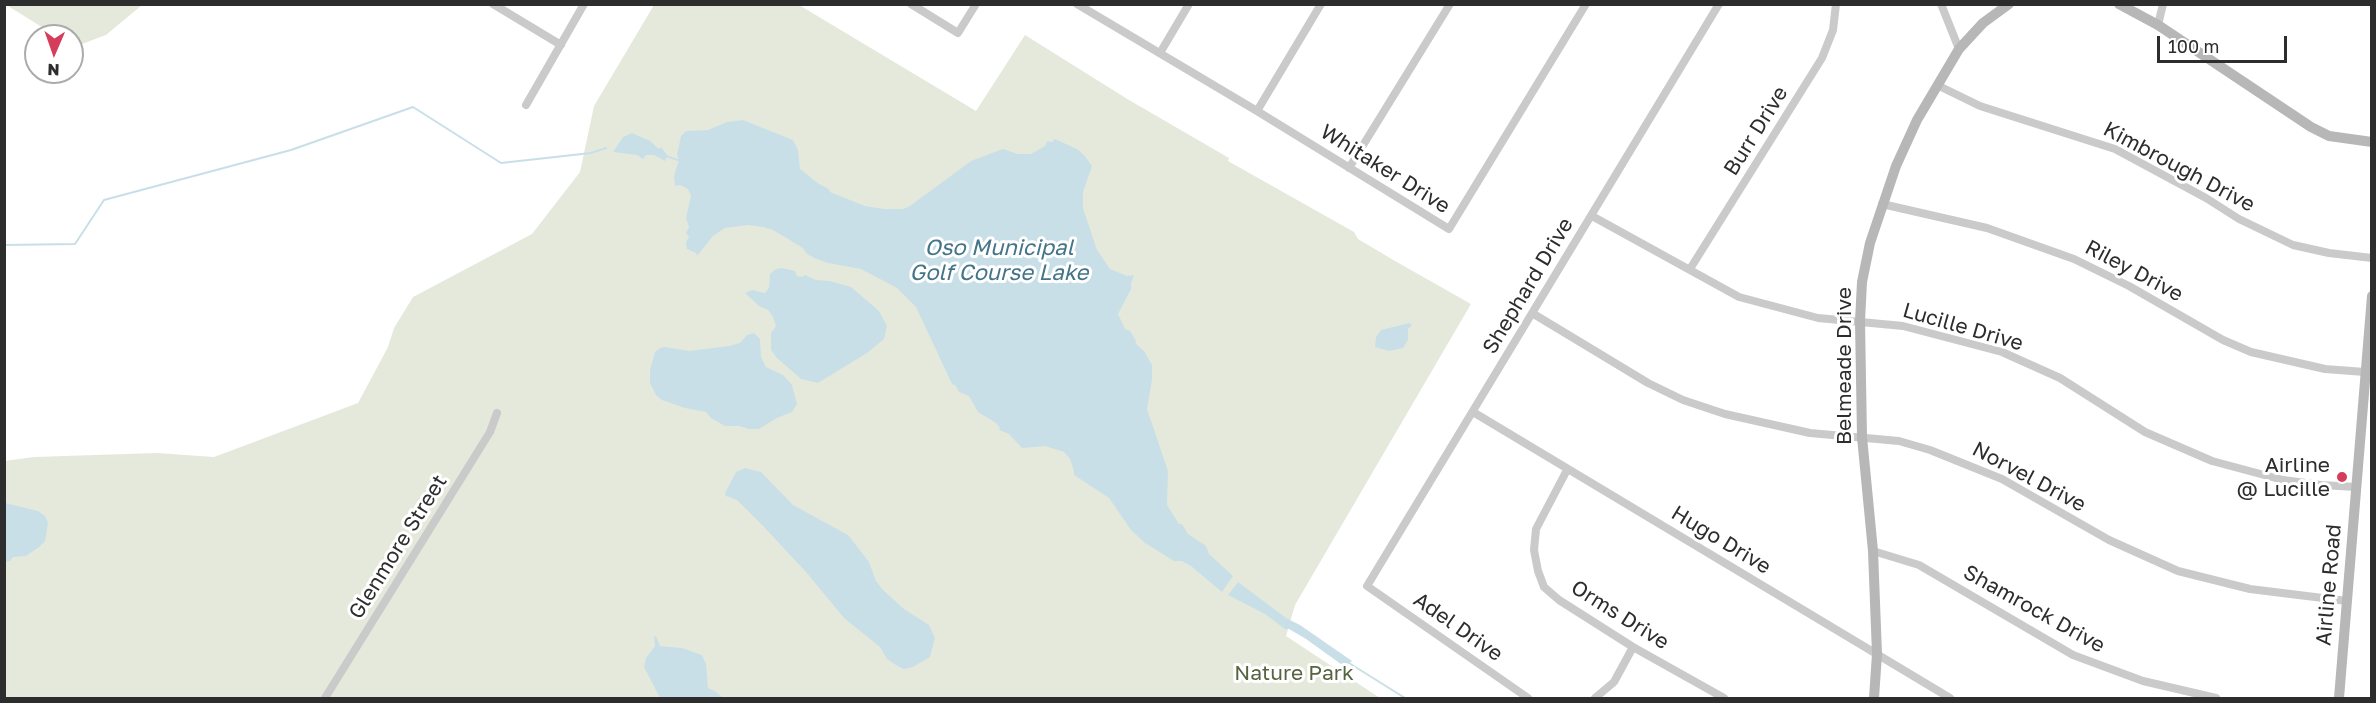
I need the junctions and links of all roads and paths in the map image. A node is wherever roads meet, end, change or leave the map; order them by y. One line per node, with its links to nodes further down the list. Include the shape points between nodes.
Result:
1 (493, 4): 17 (street)
2 (584, 4): 17 (street)
3 (911, 4): 4 (street, via 958,33)
4 (976, 4)
5 (1077, 4): 19 (street, Whitaker Drive)
6 (1189, 4): 19 (street)
7 (1321, 4): 22 (street)
8 (1450, 4): 24 (street)
9 (1586, 4): 24 (street, Whitaker Drive, via 1449,229)
10 (1719, 4): 26 (street, Shephard Drive)
11 (1836, 4): 28 (street, Burr Drive, via 1833,30 1822,58)
12 (1941, 4): 18 (street)
13 (2009, 4): 18 (street, Belmeade Drive, via 1983,23)
14 (2119, 4): 16 (street)
15 (2163, 4): 16 (street)
16 (2158, 25): 23 (street, via 2312,127 2329,136)
17 (561, 45): 21 (street)
18 (1959, 49): 20 (street, Belmeade Drive)
19 (1160, 53): 22 (street, Whitaker Drive)
20 (1938, 86): 25 (street, Belmeade Drive, via 1909,138); 27 (street, Kimbrough Drive, via 1980,105 2115,148 2239,219 2294,245)
21 (526, 105)
22 (1257, 111): 24 (street, Whitaker Drive)
23 (2372, 141)
24 (1349, 168)
25 (1882, 204): 31 (street, Belmeade Drive, via 1866,262); 32 (street, Riley Drive, via 1987,228 2074,259 2250,352 2325,369)
26 (1592, 216): 28 (street, Lucille Drive); 30 (street, Shephard Drive)
27 (2372, 258)
28 (1690, 269): 31 (street, Lucille Drive, via 1738,297 1818,318)
29 (2372, 296): 32 (street, Airline Road)
30 (1532, 313): 34 (street, Shephard Drive); 35 (street, Norvel Drive, via 1683,400 1810,433)
31 (1860, 321): 35 (street, Belmeade Drive); 37 (street, Lucille Drive, via 1903,326 2002,352 2060,378 2145,432 2212,461 2283,480)
32 (2366, 372): 37 (street, Airline Road)
33 (497, 412): 43 (street, Glenmore Street, via 490,432)
34 (1473, 412): 36 (street, Hugo Drive); 39 (street, Shephard Drive)
35 (1862, 437): 38 (street, Belmeade Drive); 40 (street, Norvel Drive, via 1899,441 1967,463 2037,497 2109,540 2178,571 2250,589)
36 (1567, 470): 41 (street, Orms Drive, via 1536,529 1534,550 1544,587); 42 (street, Hugo Drive)
37 (2356, 487): 40 (street, Airline Road)
38 (1874, 551): 42 (street, Belmeade Drive); 49 (street, Shamrock Drive, via 1919,565 2073,655 2143,681)
39 (1367, 586): 44 (street, Adel Drive)
40 (2347, 601): 50 (street, Airline Road)
41 (1634, 647): 45 (street, via 1614,682); 46 (street, Orms Drive)
42 (1877, 654): 47 (street, Belmeade Drive); 48 (street, Hugo Drive)
43 (325, 699)
44 (1528, 699)
45 (1595, 699)
46 (1724, 699)
47 (1874, 699)
48 (1950, 699)
49 (2216, 699)
50 (2339, 699)

